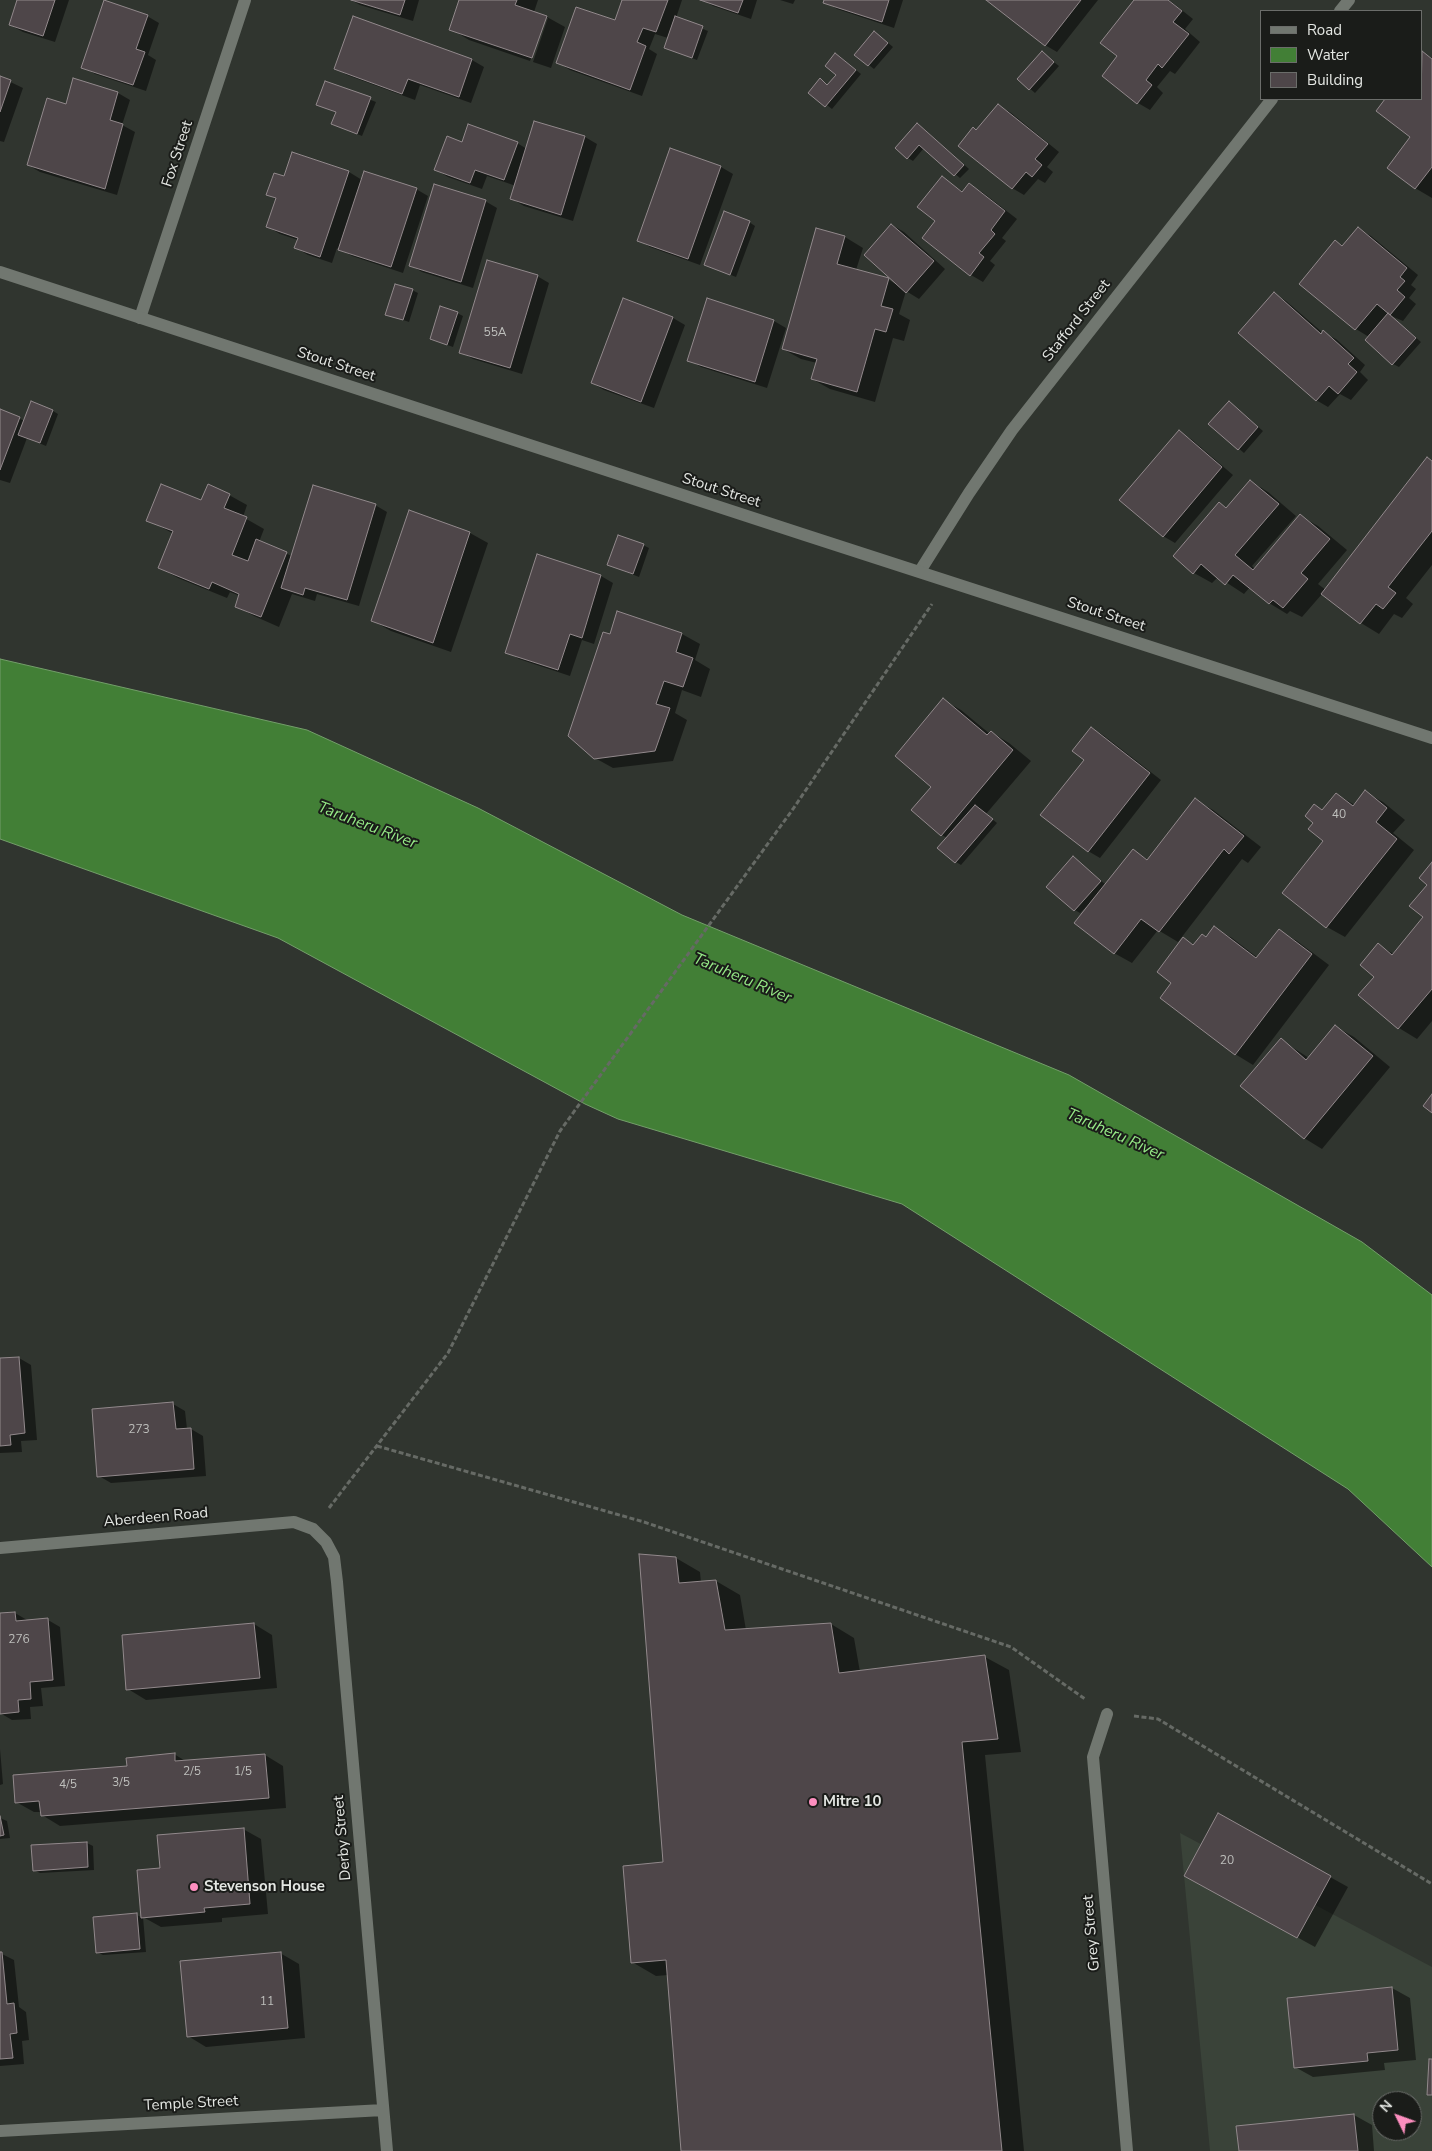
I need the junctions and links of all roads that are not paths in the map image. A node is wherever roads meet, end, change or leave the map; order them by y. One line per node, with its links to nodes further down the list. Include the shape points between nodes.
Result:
1 (245, 0): 6 (street, Fox Street)
2 (1349, 0): 3 (street)
3 (1341, 10)
4 (1271, 100): 7 (street, Stafford Street, via 1012,430)
5 (0, 272): 6 (street, Stout Street)
6 (140, 318): 7 (street, Stout Street)
7 (920, 572): 8 (street, Stout Street)
8 (1432, 738)
9 (314, 1529): 10 (street, Aberdeen Road, via 294,1522); 12 (street, Derby Street, via 334,1557 338,1582)
10 (0, 1548)
11 (1107, 1714): 15 (street, Grey Street, via 1093,1757)
12 (383, 2110): 13 (street, Temple Street); 14 (street, Derby Street)
13 (0, 2131)
14 (386, 2151)
15 (1127, 2151)

